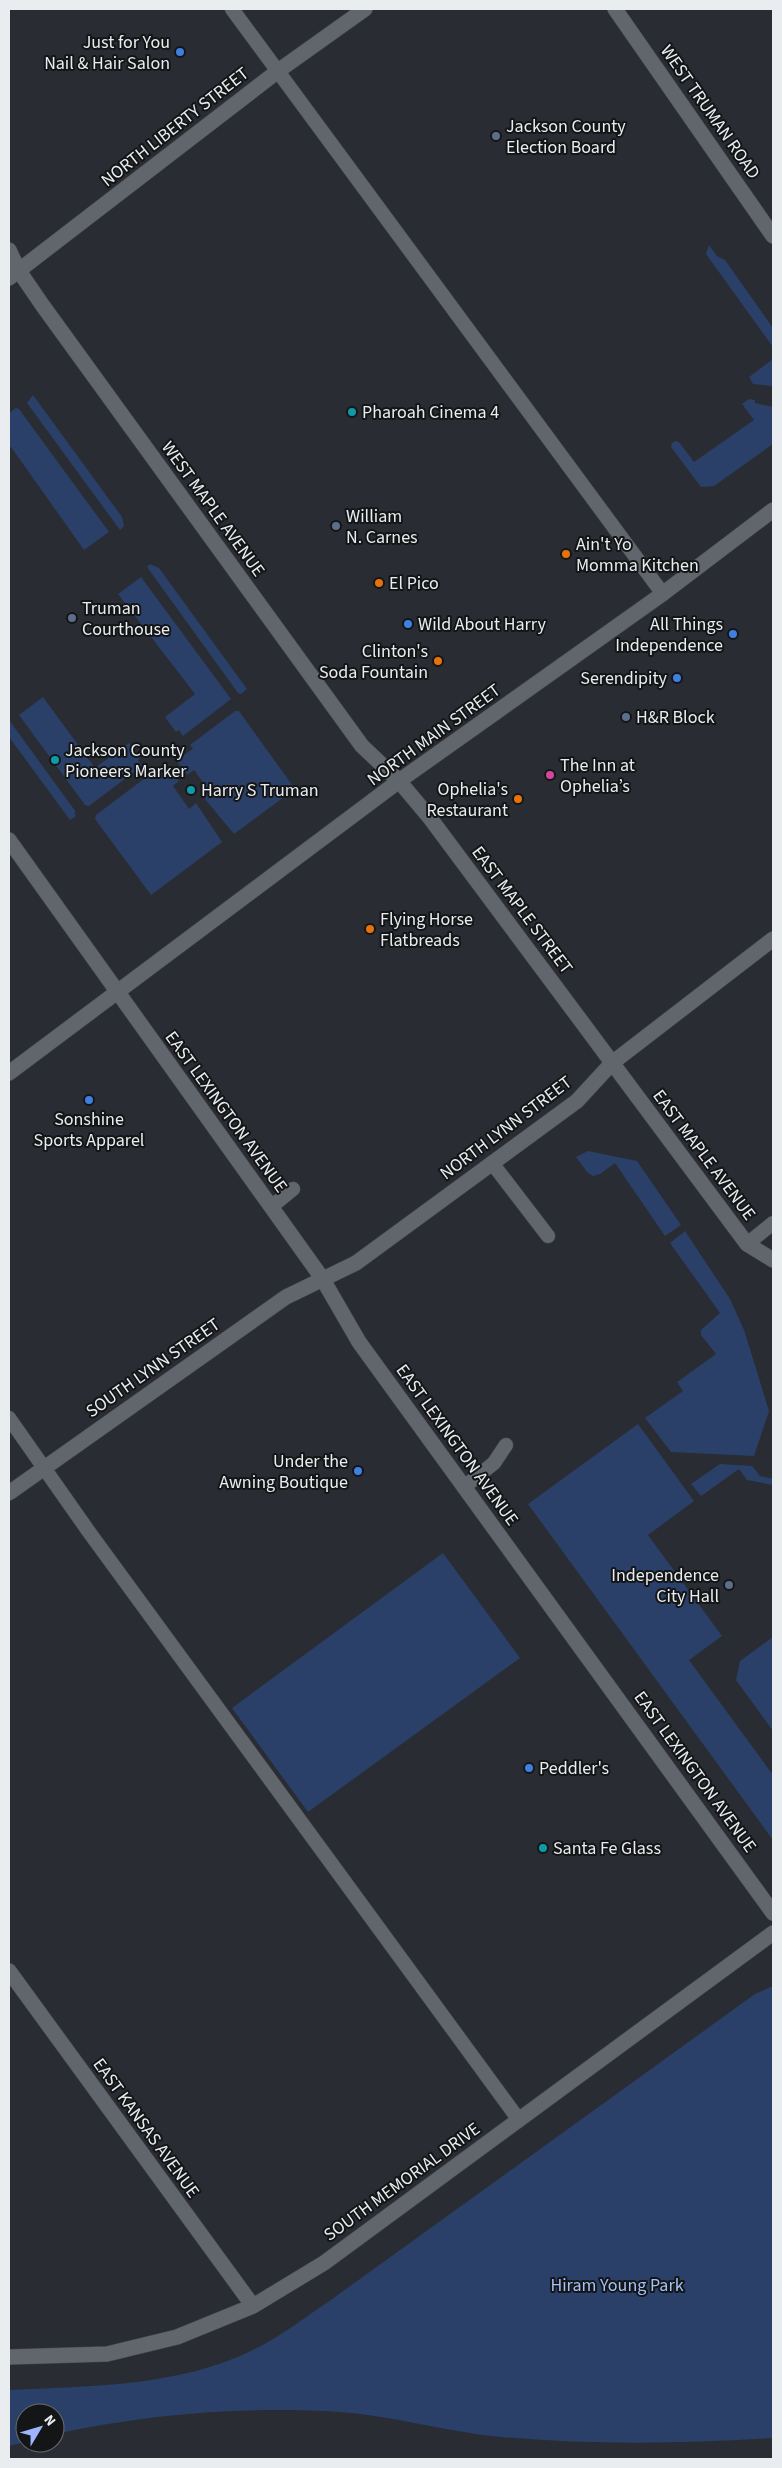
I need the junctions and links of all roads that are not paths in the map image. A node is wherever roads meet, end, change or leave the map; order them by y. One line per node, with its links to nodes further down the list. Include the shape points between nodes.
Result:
1 (232, 9): 4 (lane)
2 (365, 9): 4 (street, NORTH LIBERTY STREET)
3 (615, 9): 5 (street, WEST TRUMAN ROAD)
4 (278, 71): 7 (street, NORTH LIBERTY STREET); 9 (lane)
5 (773, 236)
6 (9, 250): 7 (street, WEST MAPLE AVENUE)
7 (14, 274): 10 (street, WEST MAPLE AVENUE, via 362,746)
8 (773, 510): 9 (street, NORTH MAIN STREET)
9 (662, 594): 10 (street, NORTH MAIN STREET)
10 (399, 781): 13 (street, NORTH MAIN STREET); 14 (street, EAST MAPLE STREET)
11 (9, 840): 13 (street, EAST LEXINGTON AVENUE)
12 (773, 939): 14 (street, NORTH LYNN STREET)
13 (117, 993): 15 (street, NORTH MAIN STREET); 18 (street, EAST LEXINGTON AVENUE)
14 (612, 1063): 16 (street, NORTH LYNN STREET, via 577,1101); 21 (street, EAST MAPLE AVENUE)
15 (9, 1074)
16 (492, 1163): 20 (lane); 23 (street, NORTH LYNN STREET, via 356,1263)
17 (293, 1189): 18 (lane)
18 (271, 1207): 23 (street, EAST LEXINGTON AVENUE)
19 (773, 1223): 21 (lane)
20 (548, 1236)
21 (747, 1244): 22 (street, EAST MAPLE AVENUE)
22 (773, 1260)
23 (322, 1278): 26 (street, SOUTH LYNN STREET, via 286,1297); 27 (street, EAST LEXINGTON AVENUE, via 359,1342)
24 (9, 1418): 26 (lane)
25 (506, 1445): 27 (lane, via 494,1463)
26 (43, 1468): 28 (street, SOUTH LYNN STREET); 32 (lane)
27 (464, 1487): 29 (street, EAST LEXINGTON AVENUE)
28 (9, 1493)
29 (773, 1913)
30 (773, 1933): 32 (street, SOUTH MEMORIAL DRIVE)
31 (9, 1971): 33 (street, EAST KANSAS AVENUE)
32 (519, 2120): 33 (street, SOUTH MEMORIAL DRIVE, via 324,2263)
33 (253, 2306): 34 (street, SOUTH MEMORIAL DRIVE, via 177,2337 106,2354)
34 (9, 2357)

